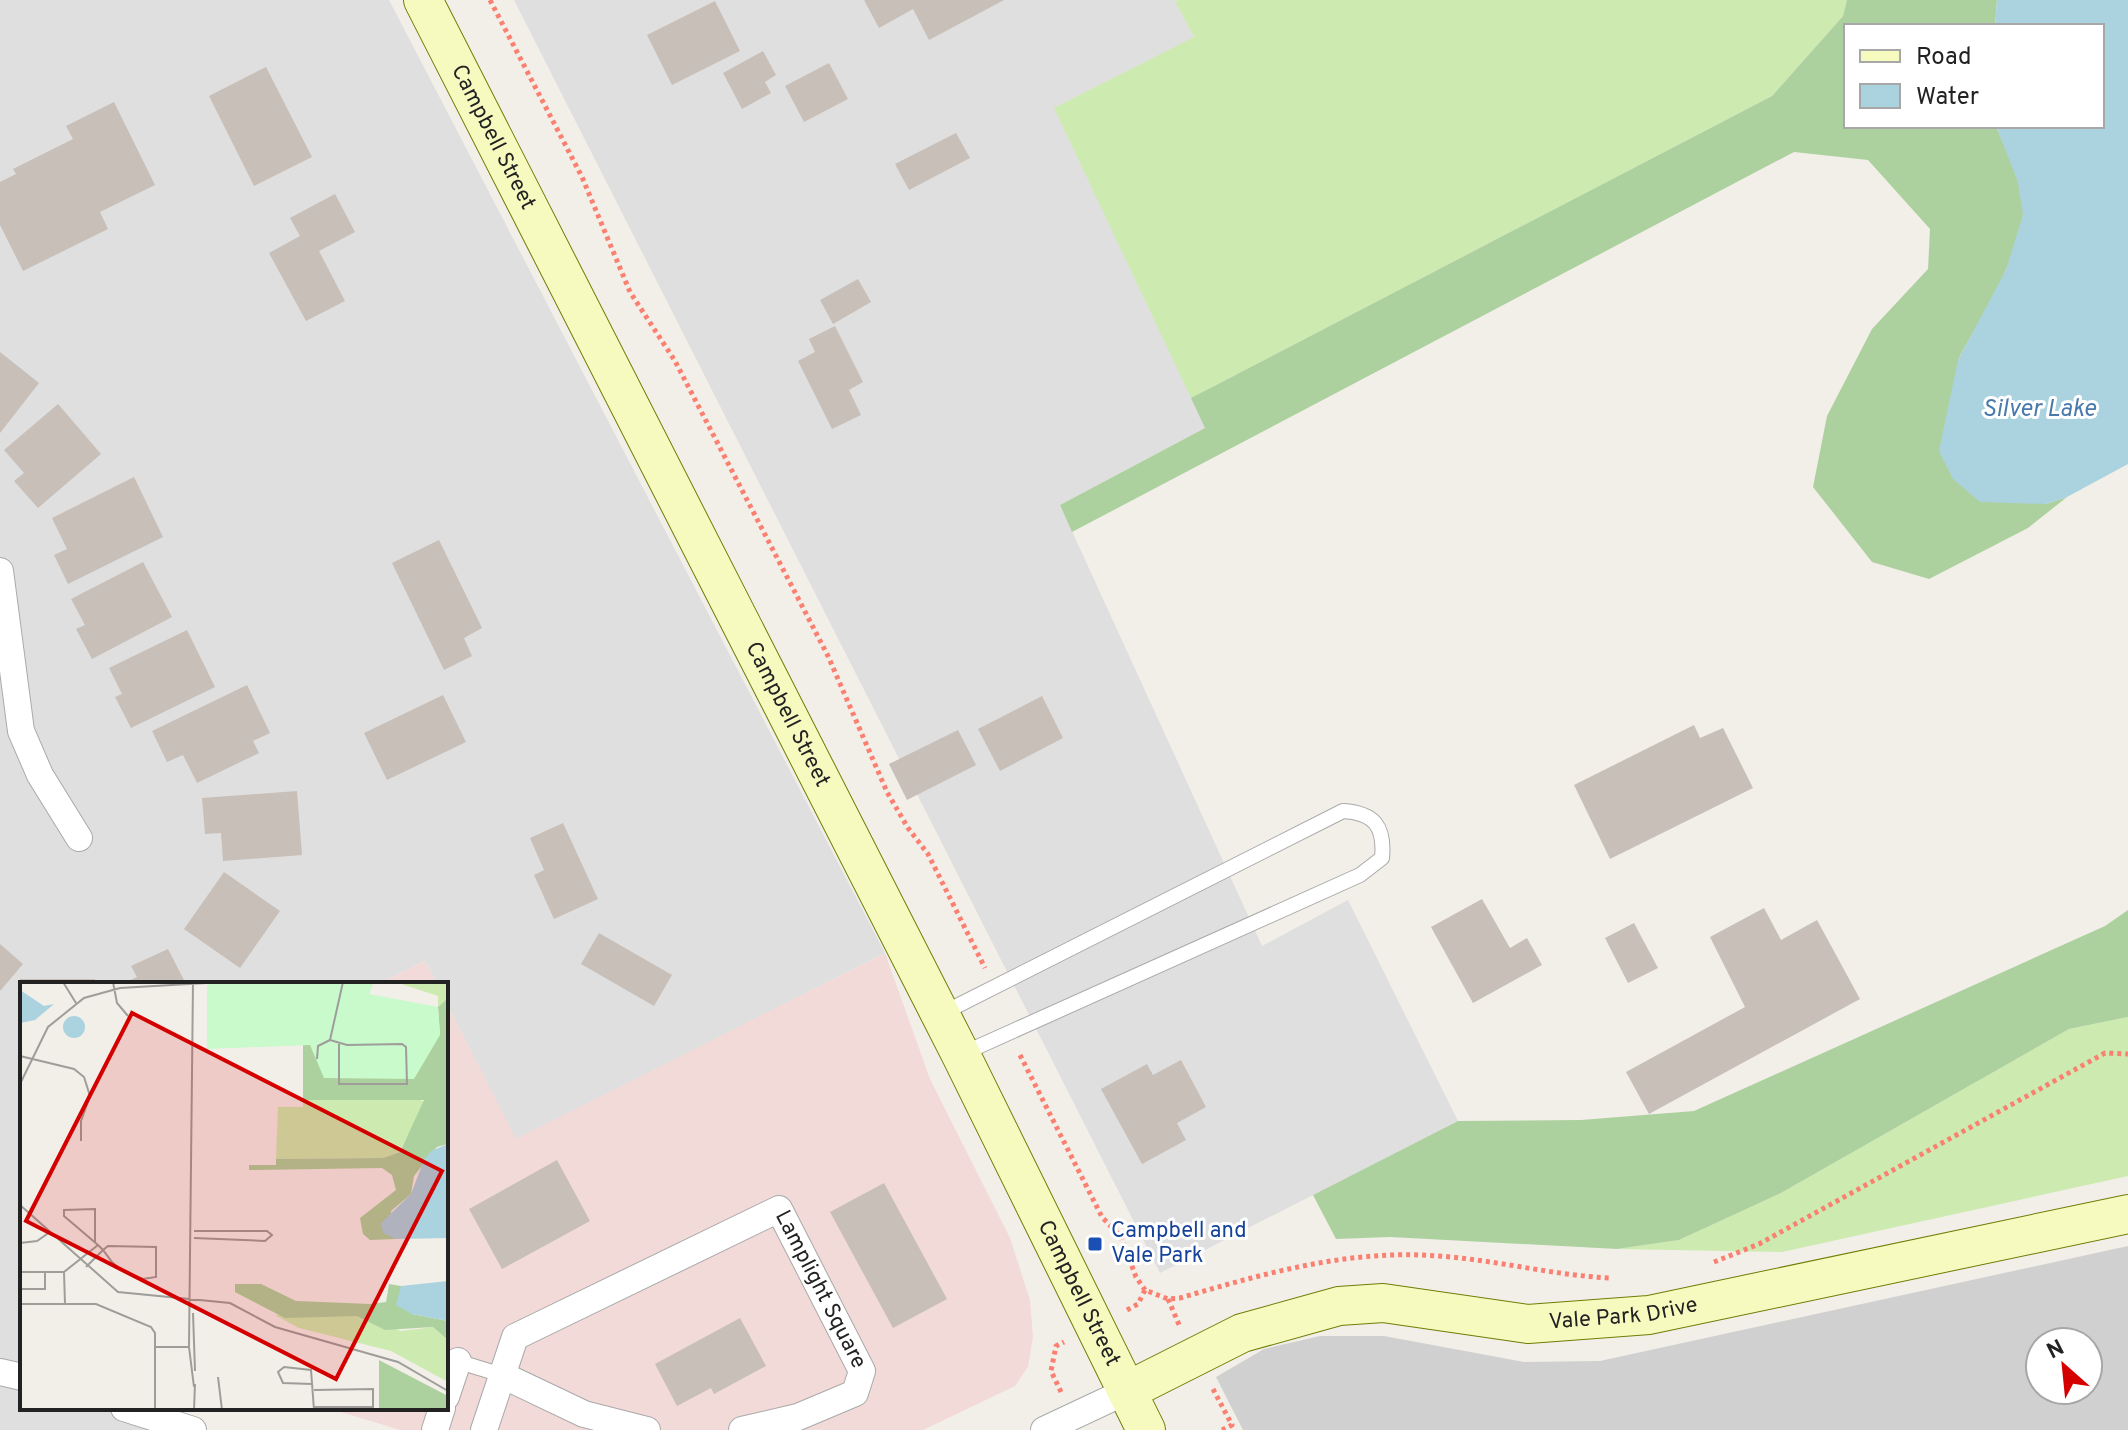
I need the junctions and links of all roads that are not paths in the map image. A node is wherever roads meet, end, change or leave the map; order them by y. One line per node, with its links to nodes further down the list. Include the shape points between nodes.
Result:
1 (423, 0): 4 (main road, Campbell Street)
2 (0, 571): 3 (street, via 21,731 40,775)
3 (79, 838)
4 (940, 1015): 5 (main road, Campbell Street); 5 (lane, via 1343,811 1362,812 1377,824 1384,840 1382,858 1360,875)
5 (961, 1055): 12 (main road, Campbell Street)
6 (2128, 1214): 12 (main road, Vale Park Drive, via 1649,1315 1528,1324 1383,1303 1339,1306 1242,1333)
7 (452, 1359): 9 (lane); 11 (street)
8 (0, 1372): 10 (street)
9 (502, 1375): 18 (street, Lamplight Square); 19 (street, via 584,1414); 20 (street, Lamplight Square, via 515,1337 779,1209 862,1371 855,1393 798,1417)
10 (20, 1377)
11 (448, 1384)
12 (1127, 1391): 21 (street); 22 (main road, Campbell Street)
13 (128, 1410): 15 (street)
14 (441, 1410): 17 (street)
15 (160, 1425): 16 (street)
16 (193, 1430)
17 (435, 1430)
18 (484, 1430)
19 (647, 1430)
20 (742, 1430)
21 (1044, 1430)
22 (1146, 1430)

